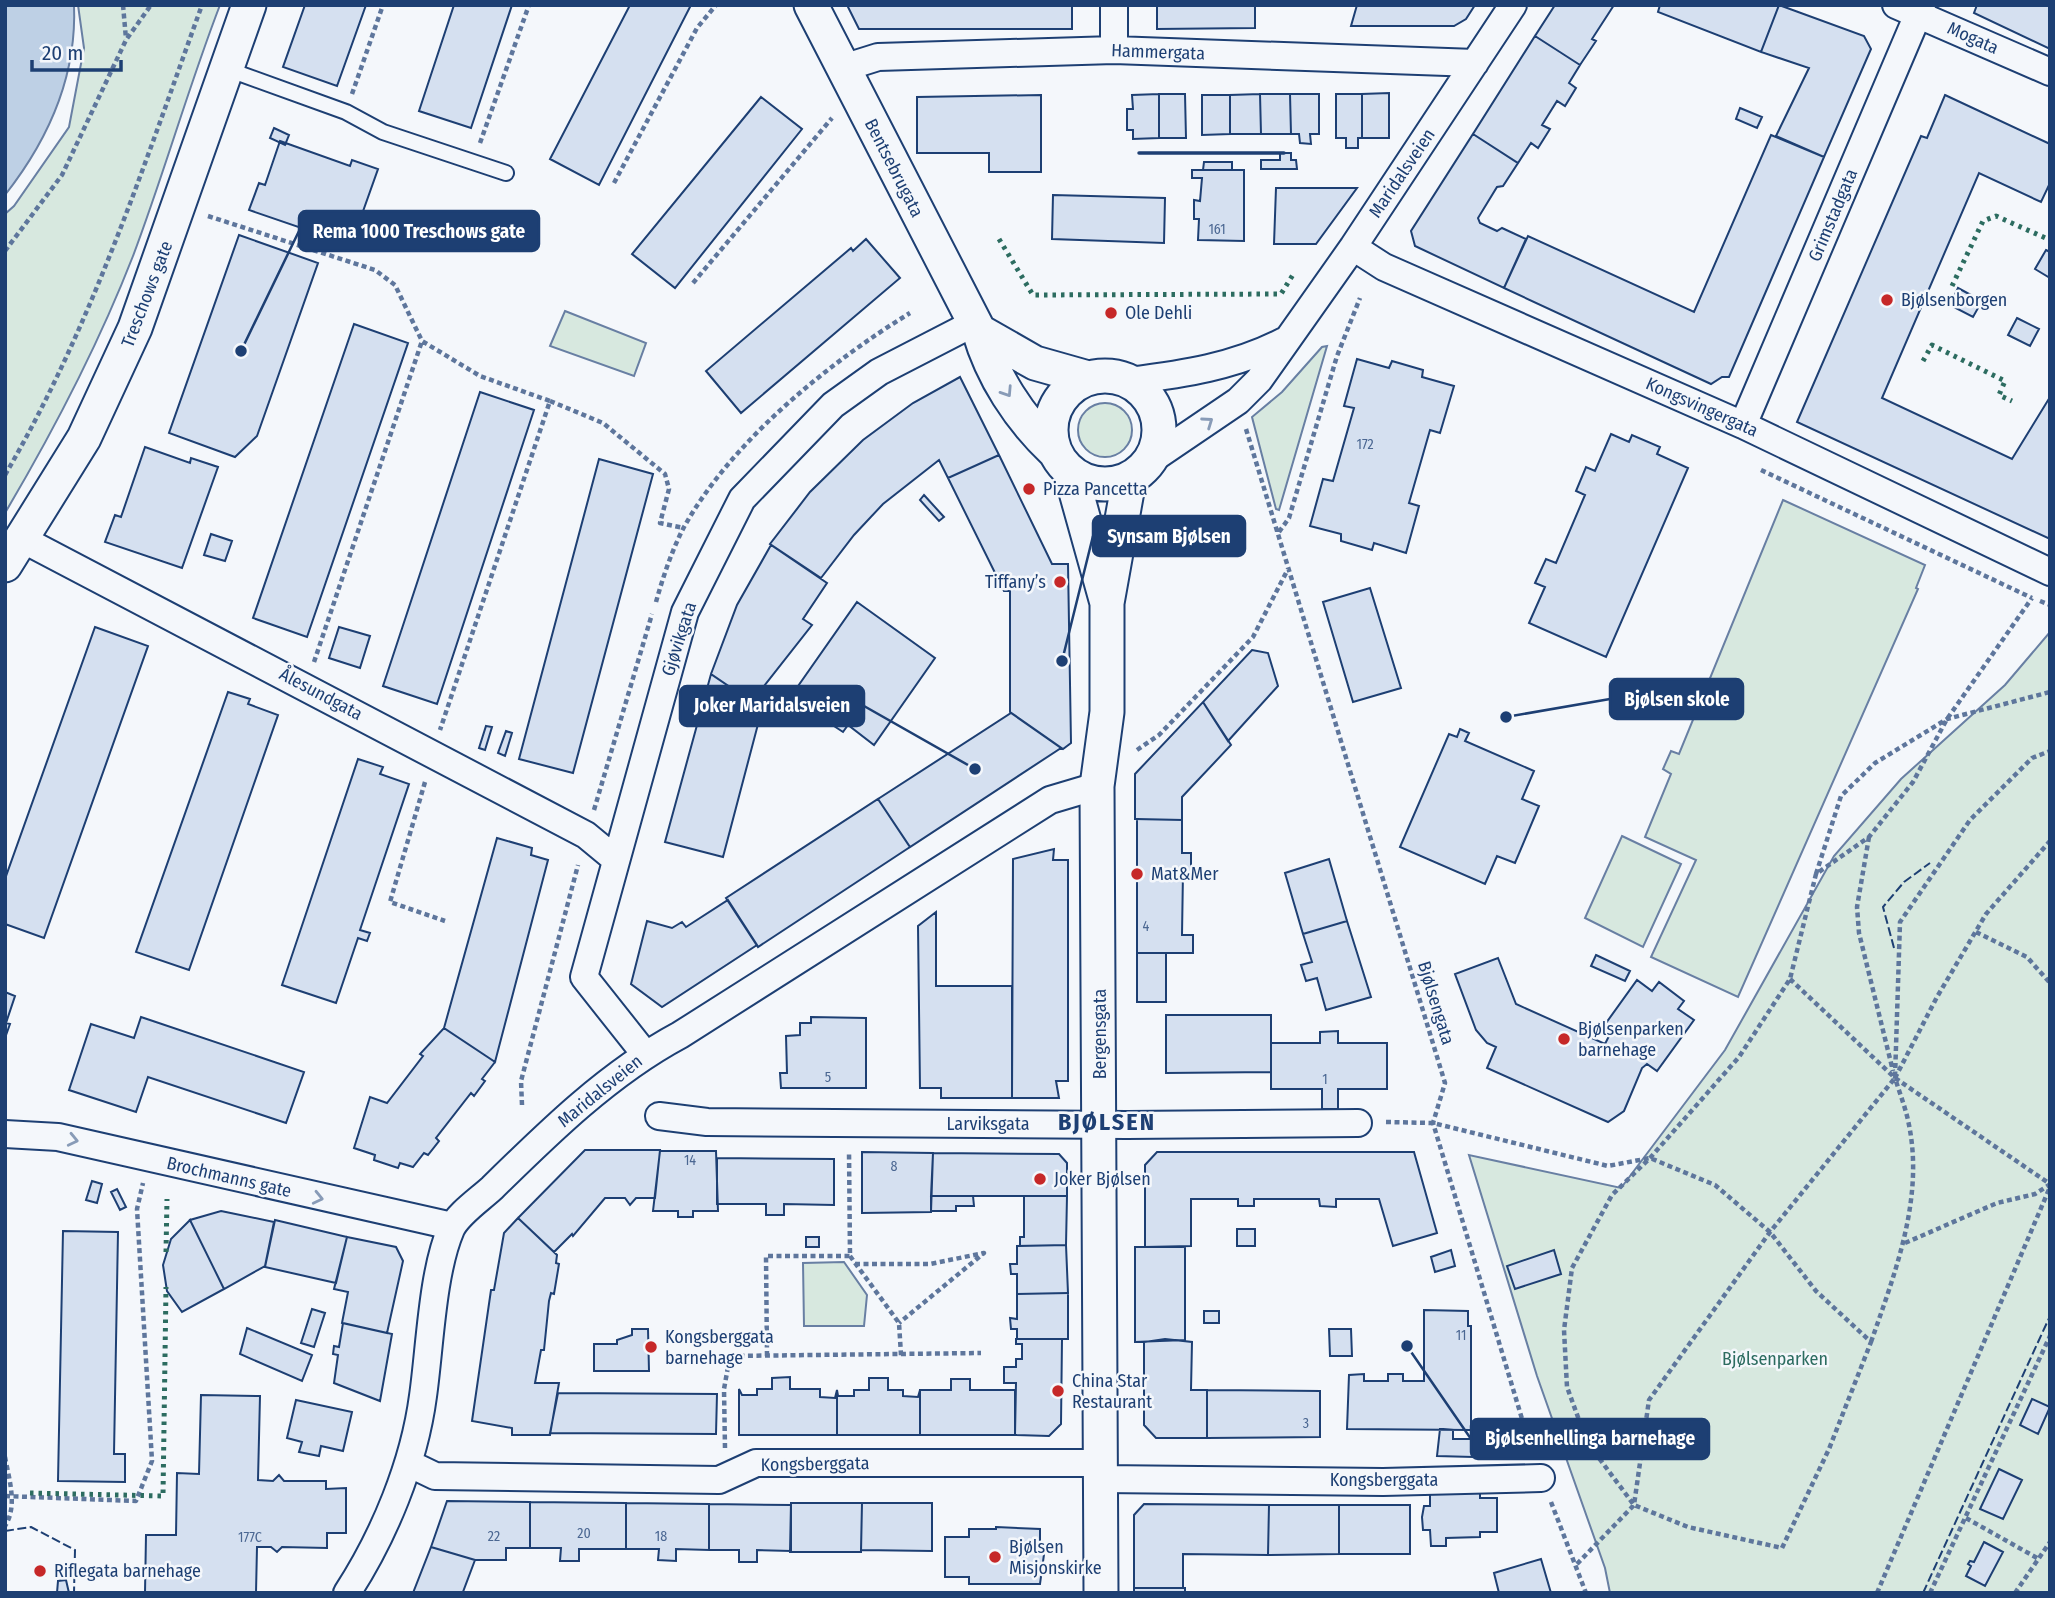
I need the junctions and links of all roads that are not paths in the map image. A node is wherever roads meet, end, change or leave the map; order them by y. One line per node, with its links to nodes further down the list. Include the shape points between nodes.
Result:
1 (249, 5): 9 (street, Treschows gate)
2 (811, 5): 8 (street, Bentsebrugata)
3 (1114, 5): 6 (street)
4 (1513, 5): 7 (street, Maridalsveien)
5 (1912, 8): 10 (street, Mogata); 17 (street, Grimstadgata)
6 (1114, 50): 7 (street, Hammergata); 8 (street, Hammergata, via 878,57)
7 (1475, 63): 12 (street, Maridalsveien)
8 (843, 68): 13 (street, Bentsebrugata)
9 (228, 69): 11 (lane, via 346,112 383,132); 20 (street, Treschows gate, via 181,207 113,380 84,438)
10 (2050, 72)
11 (506, 173)
12 (1353, 247): 14 (street, Maridalsveien); 17 (street, Kongsvingergata, via 1384,267)
13 (977, 327): 15 (street, via 1035,363); 18 (street, Bentsebrugata, one-way to 18, via 994,372 1027,423); 24 (street, Gjøvikgata, via 879,372 834,405 742,499 685,612)
14 (1288, 339): 16 (street, Maridalsveien, via 1250,358); 19 (street, Maridalsveien, one-way to 14, via 1238,401)
15 (1088, 379): 16 (street); 18 (street, via 1066,391 1050,425)
16 (1129, 381): 19 (street, via 1151,402 1158,416 1159,438)
17 (1743, 425): 21 (street, Kongsvingergata)
18 (1062, 462): 19 (street, via 1099,485); 22 (street, Bergensgata)
19 (1140, 470): 22 (street, Bergensgata)
20 (14, 552): 24 (street, Ålesundgata, via 306,686 586,835)
21 (2050, 572)
22 (1107, 603): 23 (street, Bergensgata, via 1107,712)
23 (1097, 786): 25 (street, Maridalsveien, via 1050,800); 28 (street, Bergensgata)
24 (615, 859): 25 (street, Gjøvikgata, via 584,977)
25 (645, 1054): 30 (street, Maridalsveien, via 550,1131)
26 (659, 1116): 28 (street, Larviksgata, via 707,1122)
27 (1358, 1123): 28 (street, Larviksgata)
28 (1100, 1125): 32 (street, Bergensgata)
29 (5, 1134): 30 (street, Brochmanns gate, one-way to 30, via 58,1137)
30 (453, 1226): 31 (street, Maridalsveien, via 443,1252 423,1401)
31 (408, 1463): 32 (street, Kongsberggata, via 435,1476 719,1480 756,1463); 34 (street, Maridalsveien, via 366,1564)
32 (1102, 1471): 33 (street, Kongsberggata, via 1383,1482); 35 (street, Bergensgata)
33 (1541, 1478)
34 (347, 1593)
35 (1101, 1593)

